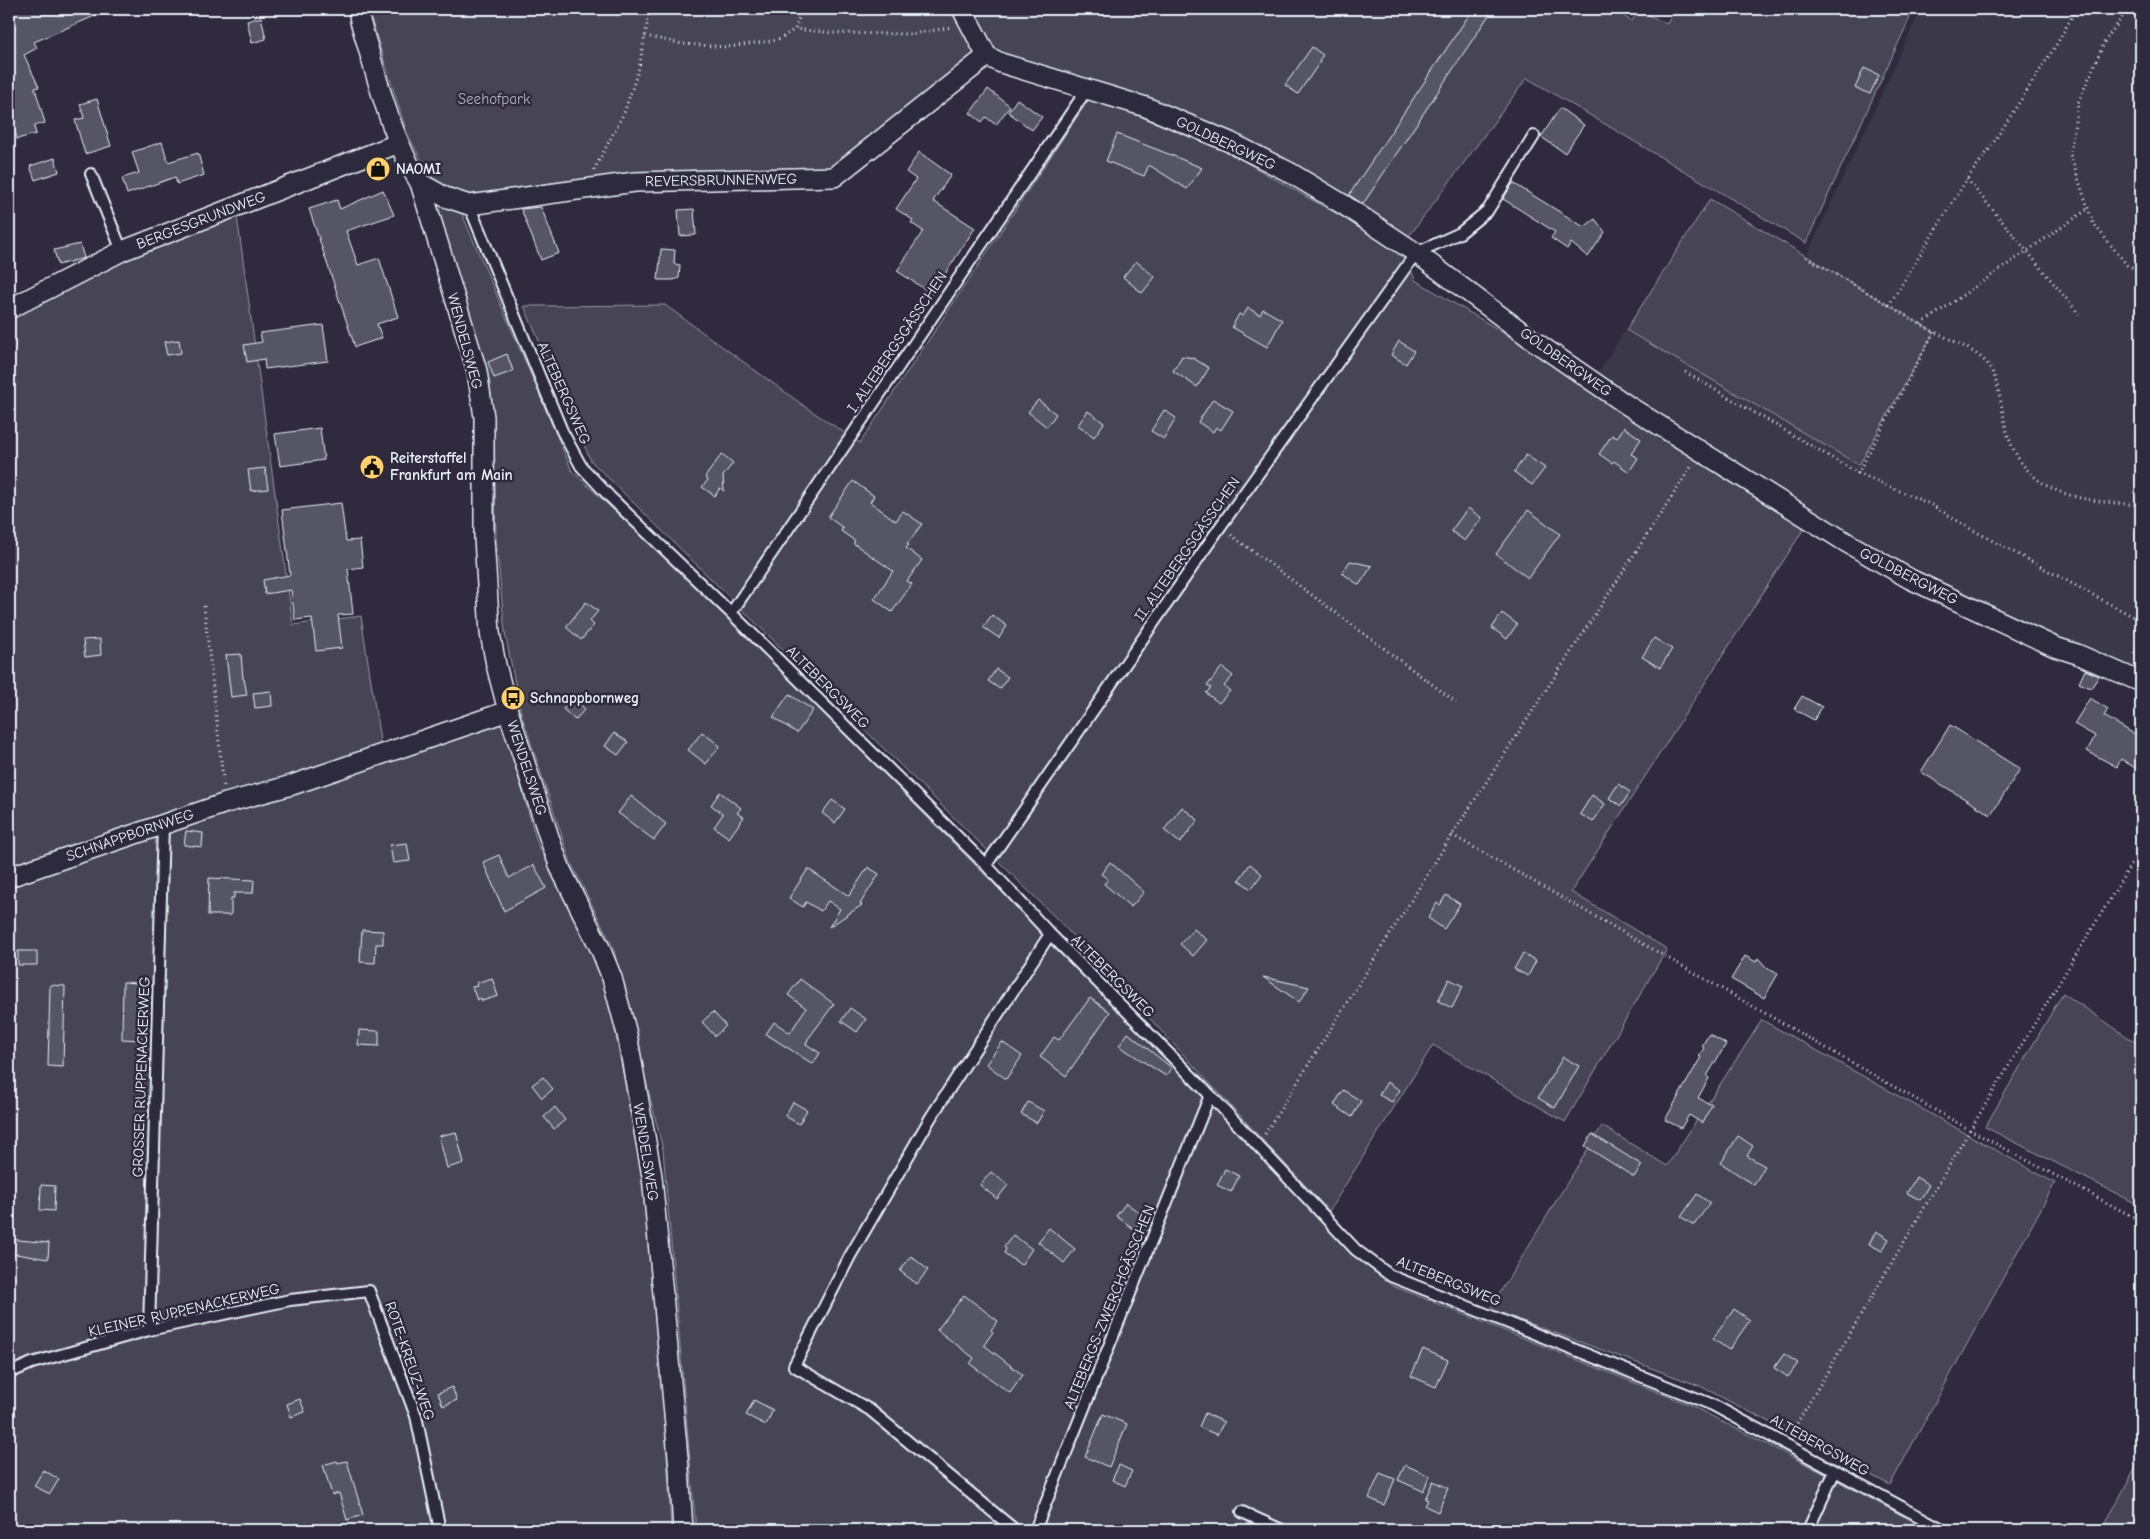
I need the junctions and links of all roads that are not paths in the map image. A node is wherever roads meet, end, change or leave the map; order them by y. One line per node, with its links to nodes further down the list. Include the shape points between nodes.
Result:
1 (358, 9): 6 (street, WENDELSWEG)
2 (966, 16): 3 (street)
3 (987, 56): 4 (street, GOLDBERGWEG); 9 (street, REVERSBRUNNENWEG, via 834,177 634,182)
4 (1088, 88): 11 (street, GOLDBERGWEG, via 1146,107 1230,142 1336,200); 13 (lane, I. ALTEBERGSGÄSSCHEN)
5 (1534, 136): 11 (lane, via 1488,210 1476,222)
6 (399, 143): 8 (street, WENDELSWEG, via 406,162); 10 (street, BERGESGRUNDWEG)
7 (91, 174): 10 (lane)
8 (420, 183): 9 (street, REVERSBRUNNENWEG, via 445,197); 15 (street, WENDELSWEG, via 477,371 484,416 484,538 490,633)
9 (469, 205): 13 (lane, ALTEBERGSWEG, via 562,432 581,466)
10 (122, 251): 12 (street, BERGESGRUNDWEG)
11 (1416, 253): 14 (street, GOLDBERGWEG, via 1534,341 1844,542 1910,579 2055,647); 17 (lane, II. ALTEBERGSGÄSSCHEN, via 1220,527)
12 (9, 309)
13 (732, 612): 17 (lane, ALTEBERGSWEG)
14 (2141, 682)
15 (508, 711): 16 (street, SCHNAPPBORNWEG, via 292,785); 27 (street, WENDELSWEG, via 561,870 612,978 627,1034 652,1176)
16 (163, 824): 18 (street, SCHNAPPBORNWEG); 22 (lane, GROSSER RUPPENACKERWEG)
17 (986, 865): 19 (lane, ALTEBERGSWEG)
18 (9, 877)
19 (1050, 934): 20 (lane, ALTEBERGSWEG); 28 (lane, via 931,1117 850,1256 794,1366 870,1410)
20 (1210, 1095): 24 (lane, ALTEBERGSWEG, via 1356,1250 1391,1276 1713,1404); 29 (lane, ALTEBERGS-ZWERCHGÄSSCHEN)
21 (369, 1291): 22 (lane, KLEINER RUPPENACKERWEG, via 290,1300); 26 (lane, ROTE-KREUZ-WEG, via 416,1416)
22 (149, 1330): 23 (lane, KLEINER RUPPENACKERWEG, via 32,1363)
23 (9, 1373)
24 (1836, 1471): 31 (lane); 32 (lane, ALTEBERGSWEG)
25 (1242, 1512): 30 (lane)
26 (440, 1530)
27 (683, 1530)
28 (1015, 1530)
29 (1035, 1530)
30 (1282, 1530)
31 (1808, 1530)
32 (1944, 1530)

